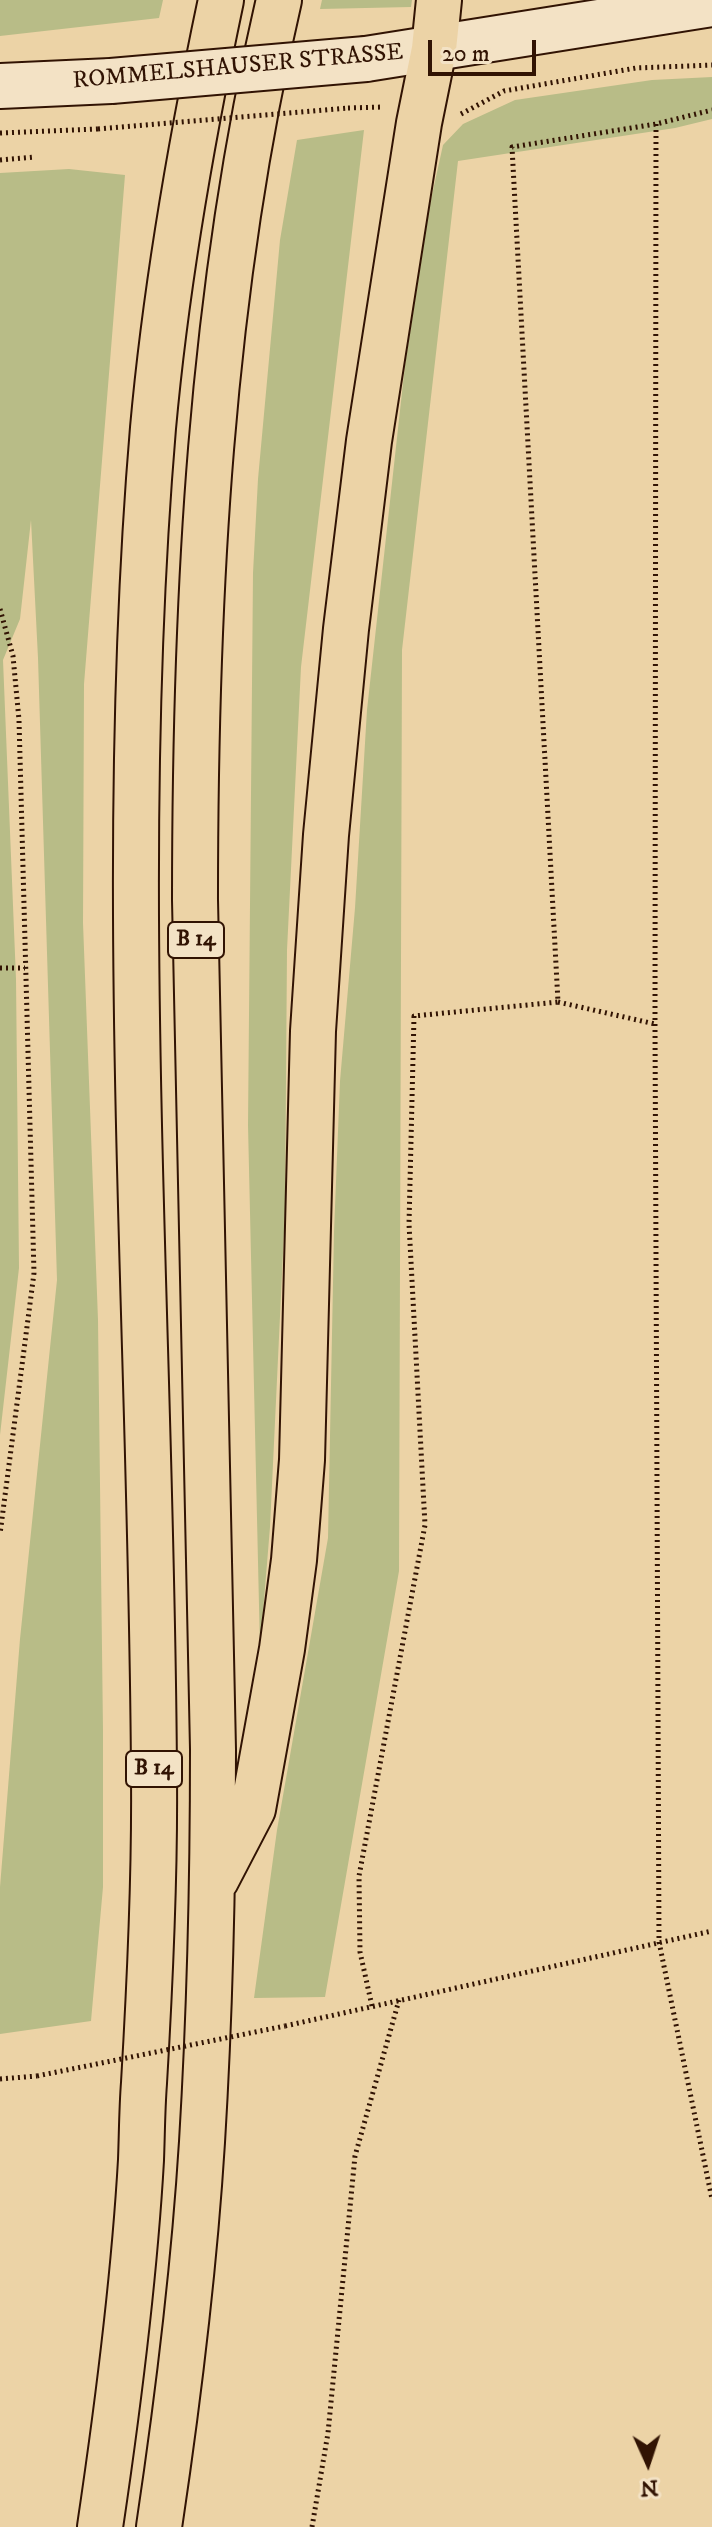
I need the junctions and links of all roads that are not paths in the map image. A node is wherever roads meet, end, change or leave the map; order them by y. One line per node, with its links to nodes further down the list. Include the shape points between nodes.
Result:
1 (221, 0): 8 (highway, B 14, via 162,336 141,627 136,916 153,1878 138,2191)
2 (279, 0): 7 (highway, B 14, via 251,132 224,317 200,619 195,900)
3 (439, 0): 5 (highway)
4 (712, 4): 5 (main road, ROMMELSHAUSER STRASSE)
5 (434, 49): 6 (main road, ROMMELSHAUSER STRASSE, bridge, via 111,81); 7 (highway, via 369,441 326,835 313,1031 302,1460 294,1560 253,1809)
6 (0, 86)
7 (213, 1886): 9 (highway, B 14, via 201,2160)
8 (100, 2527)
9 (159, 2527)

